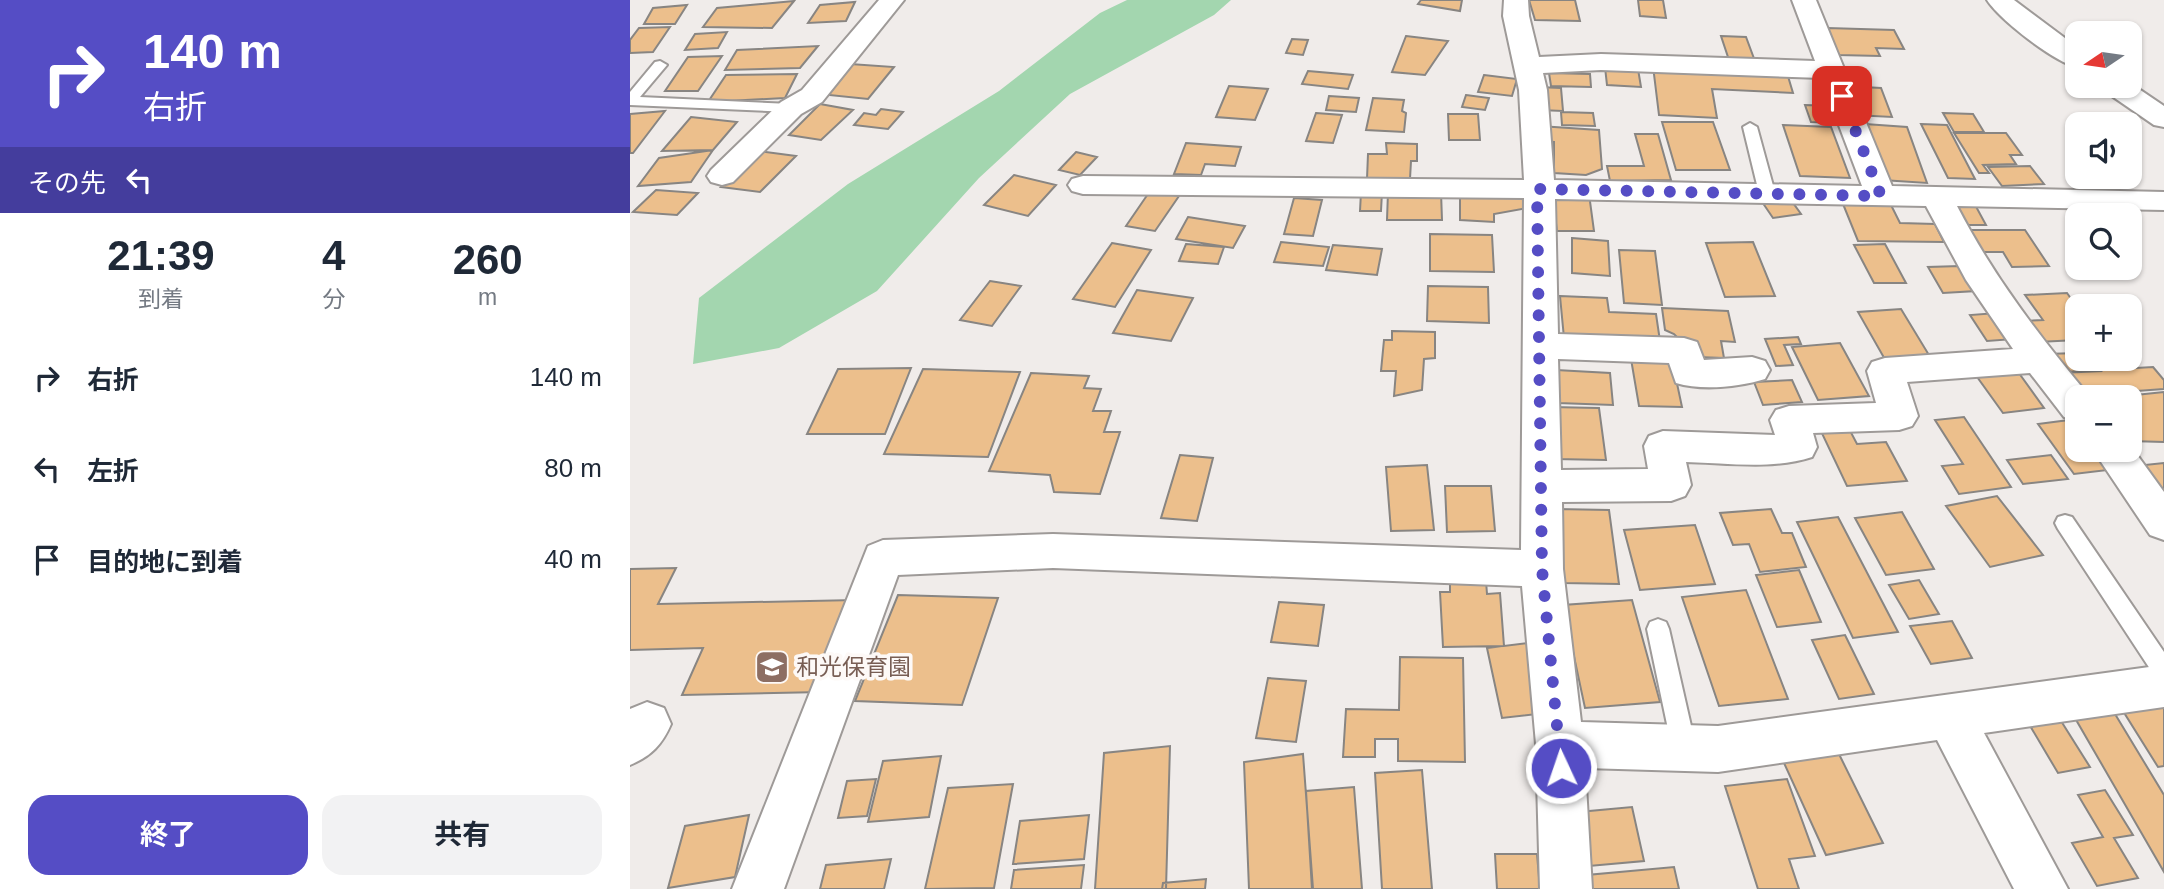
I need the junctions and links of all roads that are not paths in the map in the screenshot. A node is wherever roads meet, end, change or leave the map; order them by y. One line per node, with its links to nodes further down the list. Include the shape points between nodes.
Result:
1 (892, 0): 10 (street, via 812,96)
2 (1516, 0): 7 (street)
3 (1804, 0): 8 (street)
4 (1999, 0): 5 (street)
5 (2065, 51)
6 (660, 65): 10 (lane, via 631,101)
7 (1528, 66): 8 (street, via 1601,62); 15 (street)
8 (1832, 71): 17 (street)
9 (2133, 98): 11 (street)
10 (791, 108): 13 (street)
11 (2164, 119)
12 (1750, 127): 16 (lane)
13 (722, 176)
14 (1083, 185): 15 (street)
15 (1537, 189): 16 (street); 20 (street)
16 (1767, 193): 17 (street)
17 (1881, 196): 18 (street)
18 (1937, 197): 19 (street); 21 (street, via 1954,233)
19 (2164, 201)
20 (1540, 346): 22 (street, via 1684,351 1689,374); 25 (street)
21 (2039, 360): 23 (street); 25 (street, via 1885,371 1899,416 1789,420 1798,447 1663,446 1671,485)
22 (1752, 370)
23 (2065, 392)
24 (2121, 462): 27 (street)
25 (1541, 486): 28 (street)
26 (2065, 523): 30 (lane)
27 (2164, 523)
28 (1542, 569): 33 (street); 35 (street, via 1053,551 883,558)
29 (1658, 629): 34 (lane)
30 (2164, 671)
31 (2164, 686): 32 (street)
32 (1949, 716): 34 (street, via 1717,749); 37 (street)
33 (1560, 744): 34 (street); 36 (street)
34 (1684, 748)
35 (758, 889)
36 (1566, 889)
37 (2042, 889)

